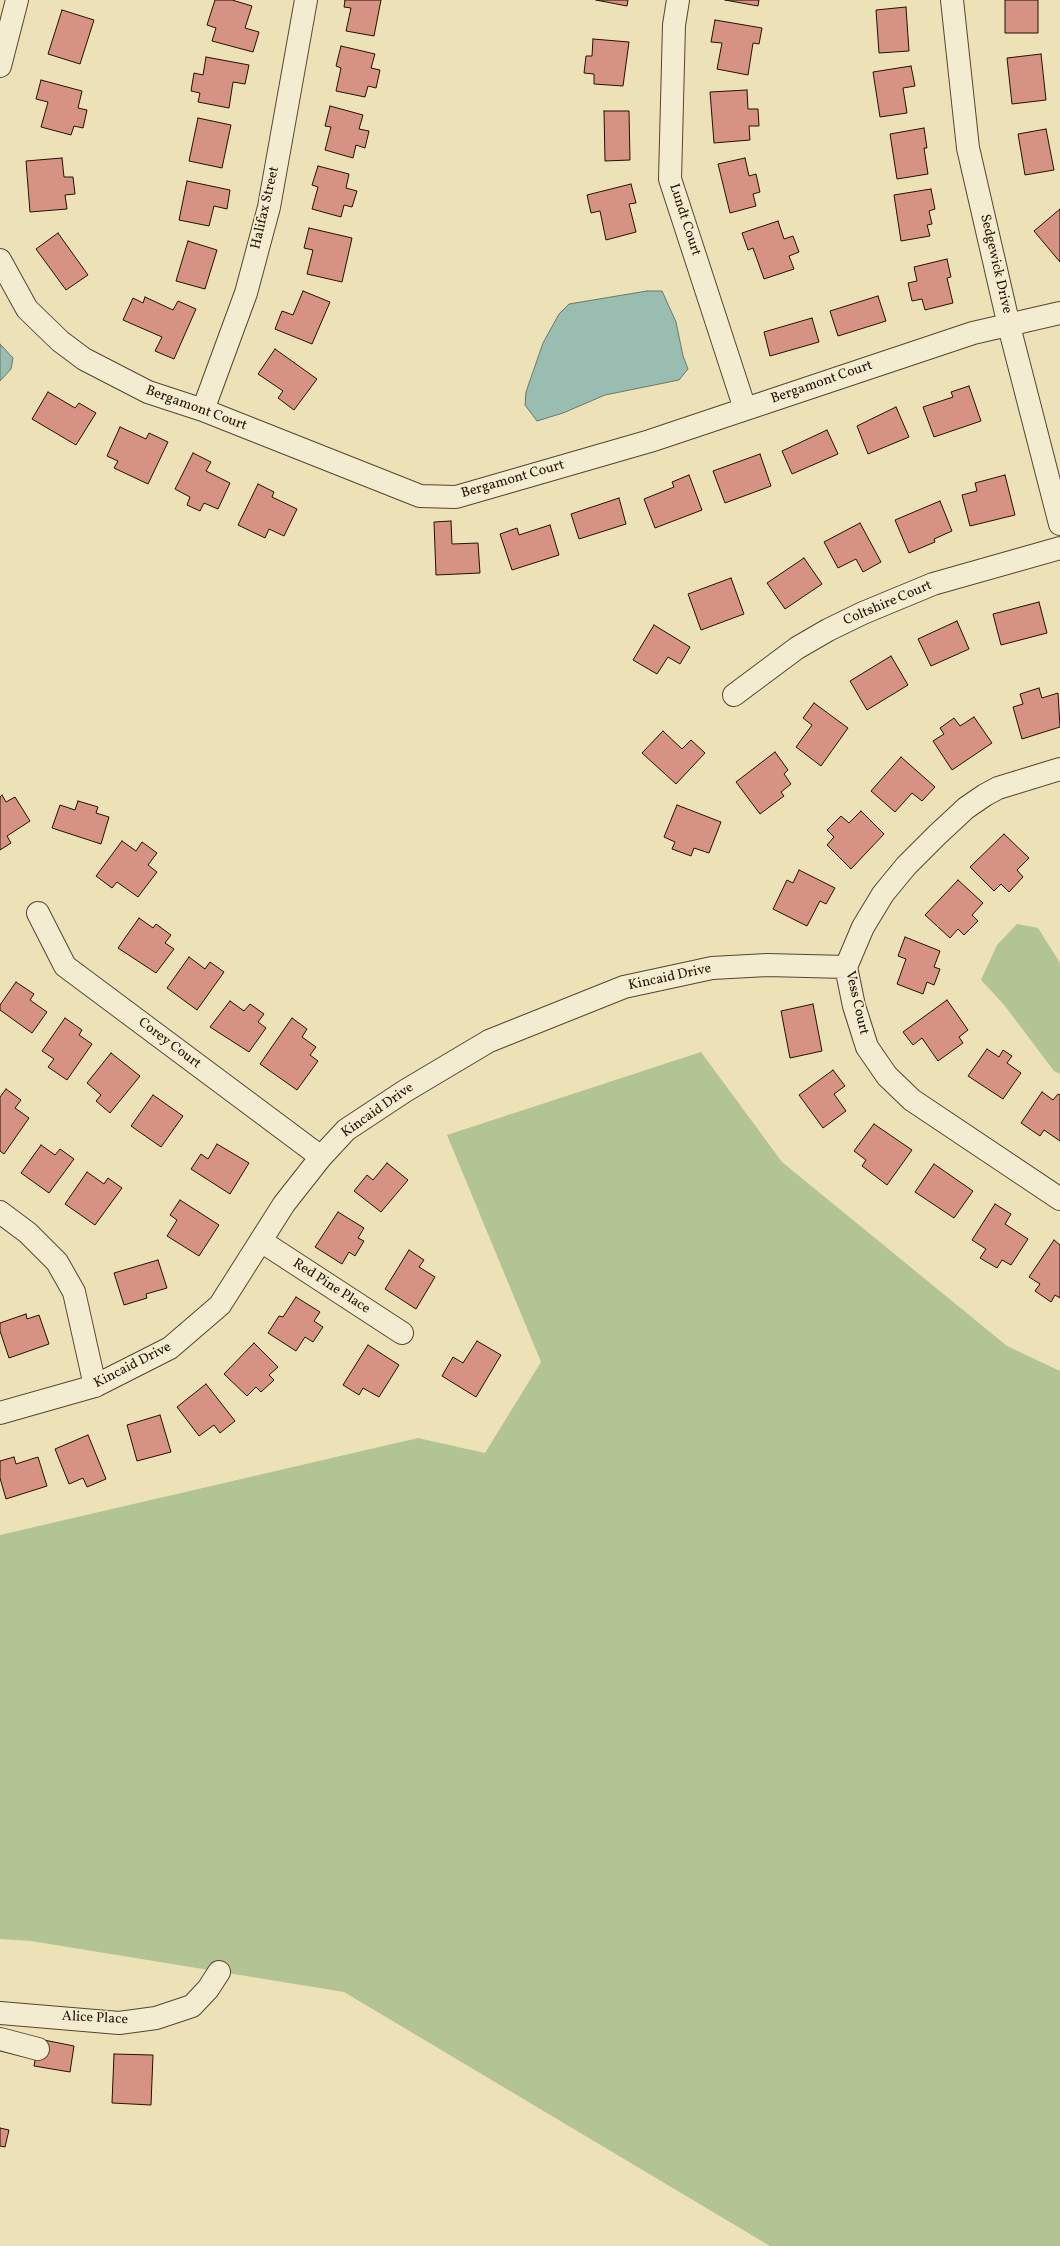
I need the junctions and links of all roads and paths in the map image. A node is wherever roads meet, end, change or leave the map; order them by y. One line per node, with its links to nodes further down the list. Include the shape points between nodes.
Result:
1 (17, 0): 5 (street)
2 (306, 0): 10 (street, Halifax Street, via 269,206 246,293)
3 (678, 0): 9 (street, Lundt Court, via 674,25 670,179)
4 (952, 0): 8 (street, Sedgewick Drive, via 968,148)
5 (0, 66)
6 (0, 260): 10 (street, Bergamont Court, via 27,309 60,341 84,359 148,392)
7 (1060, 313): 8 (street, Bergamont Court)
8 (1009, 326): 9 (street, Bergamont Court, via 973,333); 11 (street, Sedgewick Drive)
9 (745, 409): 10 (street, Bergamont Court, via 650,441 456,497 420,496)
10 (203, 410)
11 (1060, 524)
12 (1060, 548): 13 (street, Coltshire Court, via 933,584 863,613 797,648)
13 (734, 695)
14 (1060, 769): 16 (street, Vess Court, via 998,788 966,808 906,866 883,894 863,927)
15 (38, 913): 17 (street, Corey Court, via 65,966)
16 (846, 967): 17 (street, Kincaid Drive, via 767,965 712,968 624,987 489,1041 346,1130); 18 (street, Vess Court, via 866,1047 887,1076 912,1100)
17 (321, 1157): 20 (street, Kincaid Drive, via 284,1204)
18 (1060, 1199)
19 (0, 1212): 22 (street, via 28,1233 57,1262 74,1292)
20 (261, 1241): 21 (street, Red Pine Place); 22 (street, Kincaid Drive, via 220,1306 170,1348)
21 (402, 1333)
22 (95, 1386): 23 (street, Kincaid Drive)
23 (0, 1413)
24 (219, 1972): 25 (street, Alice Place, via 192,2006 156,2018 119,2023)
25 (0, 2013)
26 (0, 2039): 27 (street)
27 (38, 2049)

